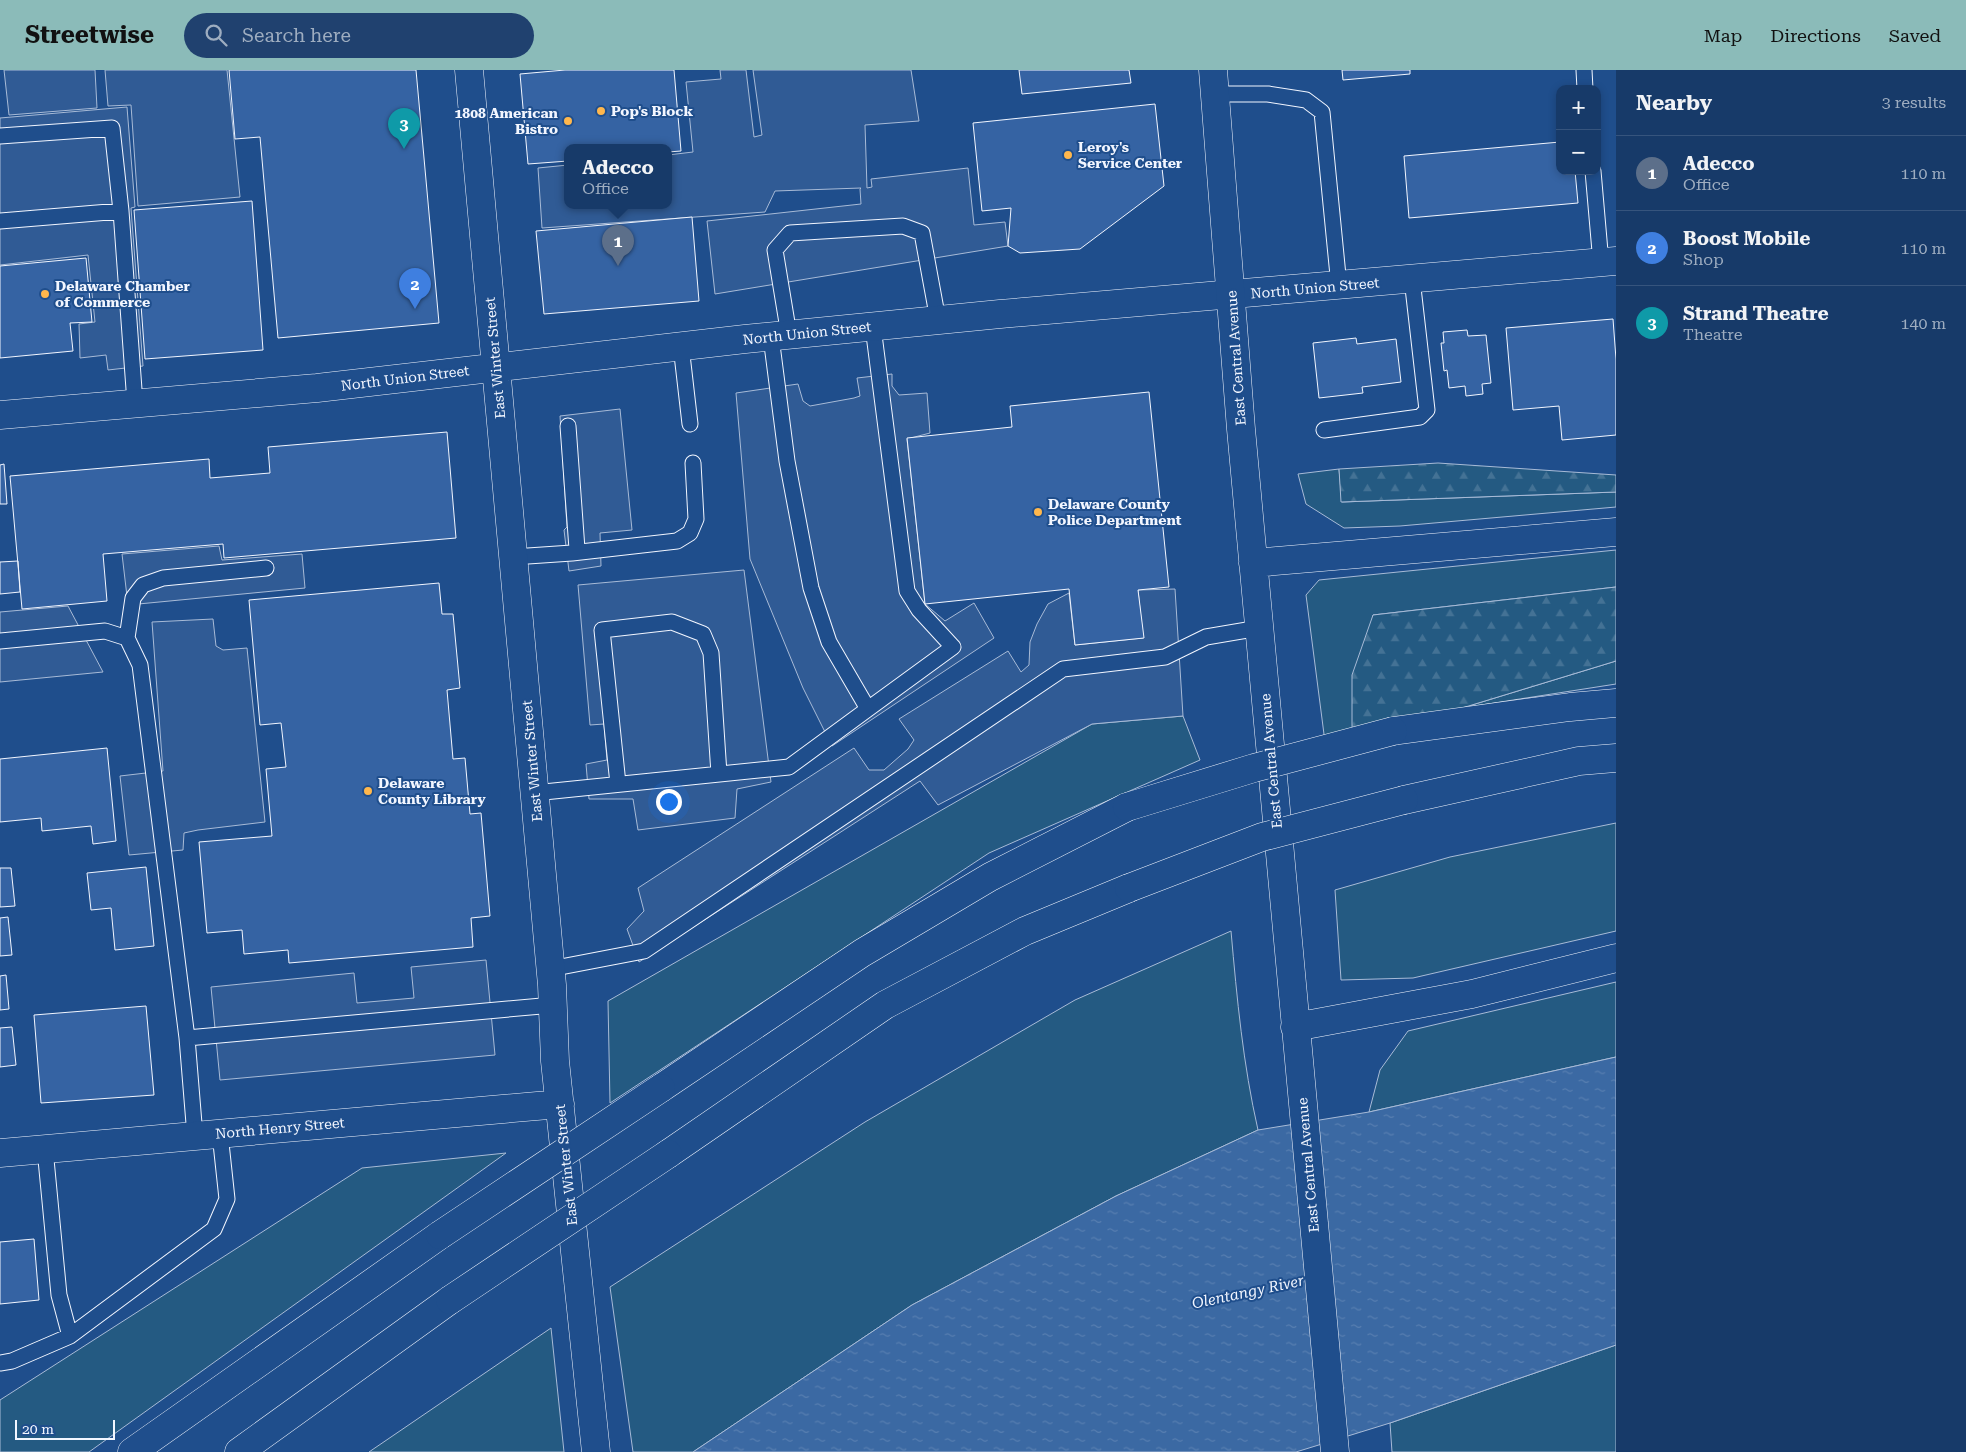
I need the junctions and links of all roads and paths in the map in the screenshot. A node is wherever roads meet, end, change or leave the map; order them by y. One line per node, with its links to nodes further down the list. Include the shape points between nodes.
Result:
1 (469, 70): 17 (main road, East Winter Street)
2 (1584, 70): 4 (lane)
3 (1214, 82): 11 (lane, via 1306,100 1322,112); 12 (main road, East Central Avenue)
4 (1585, 85)
5 (0, 136): 7 (lane, via 112,128)
6 (1594, 175): 9 (lane)
7 (120, 211): 8 (lane); 18 (lane)
8 (0, 221)
9 (1608, 262): 10 (main road, North Union Street)
10 (1412, 279): 11 (main road, North Union Street); 22 (lane, via 1427,410 1420,417)
11 (1339, 286): 12 (main road, North Union Street)
12 (1232, 295): 13 (main road, North Union Street); 27 (main road, East Central Avenue)
13 (938, 320): 14 (main road, North Union Street); 15 (lane, via 922,233 903,226 790,234 775,250)
14 (873, 327): 15 (main road, North Union Street); 33 (lane, via 907,592 953,647)
15 (780, 336): 16 (main road, North Union Street); 33 (lane, via 787,461 811,588 829,642)
16 (681, 346): 17 (main road, North Union Street); 20 (lane)
17 (496, 368): 18 (main road, North Union Street); 26 (main road, East Winter Street)
18 (135, 404): 19 (main road, North Union Street)
19 (0, 415)
20 (690, 424)
21 (568, 426): 25 (lane, via 577,548)
22 (1324, 430)
23 (693, 464): 25 (lane, via 696,519 690,533 676,541)
24 (1616, 532): 27 (main road)
25 (572, 553): 26 (lane)
26 (513, 557): 37 (main road, East Winter Street)
27 (1253, 564): 29 (main road, East Central Avenue)
28 (266, 568): 30 (lane, via 163,578 143,585 133,598)
29 (1259, 628): 39 (lane, via 1206,637 1165,657 1062,669 644,951); 41 (main road, East Central Avenue)
30 (127, 638): 31 (lane, via 105,631); 42 (lane, via 140,664)
31 (0, 640)
32 (1616, 703): 49 (main road, bridge, via 1393,731 1254,768 1127,807 990,876 862,953 440,1235)
33 (868, 709): 35 (lane, via 789,766)
34 (1616, 758): 50 (main road, bridge, via 1579,761 1404,800 1262,838 1025,931 885,1005 450,1300)
35 (718, 774): 36 (lane); 36 (lane, via 711,653 703,634 672,622 602,630)
36 (618, 784): 37 (lane)
37 (534, 793): 39 (main road, East Winter Street)
38 (1616, 958): 41 (main road, via 1472,994)
39 (550, 969): 40 (main road, East Winter Street)
40 (553, 1005): 42 (lane); 43 (main road, East Winter Street)
41 (1295, 1027): 52 (main road, East Central Avenue)
42 (187, 1038): 44 (lane)
43 (560, 1104): 44 (main road, North Henry Street); 51 (main road, East Winter Street)
44 (208, 1135): 45 (main road, North Henry Street); 47 (lane, via 227,1199 214,1229)
45 (45, 1149): 46 (main road, North Henry Street); 47 (lane, via 59,1296)
46 (0, 1153)
47 (70, 1336): 48 (lane)
48 (0, 1363)
49 (132, 1452)
50 (239, 1452)
51 (596, 1452)
52 (1335, 1452)

